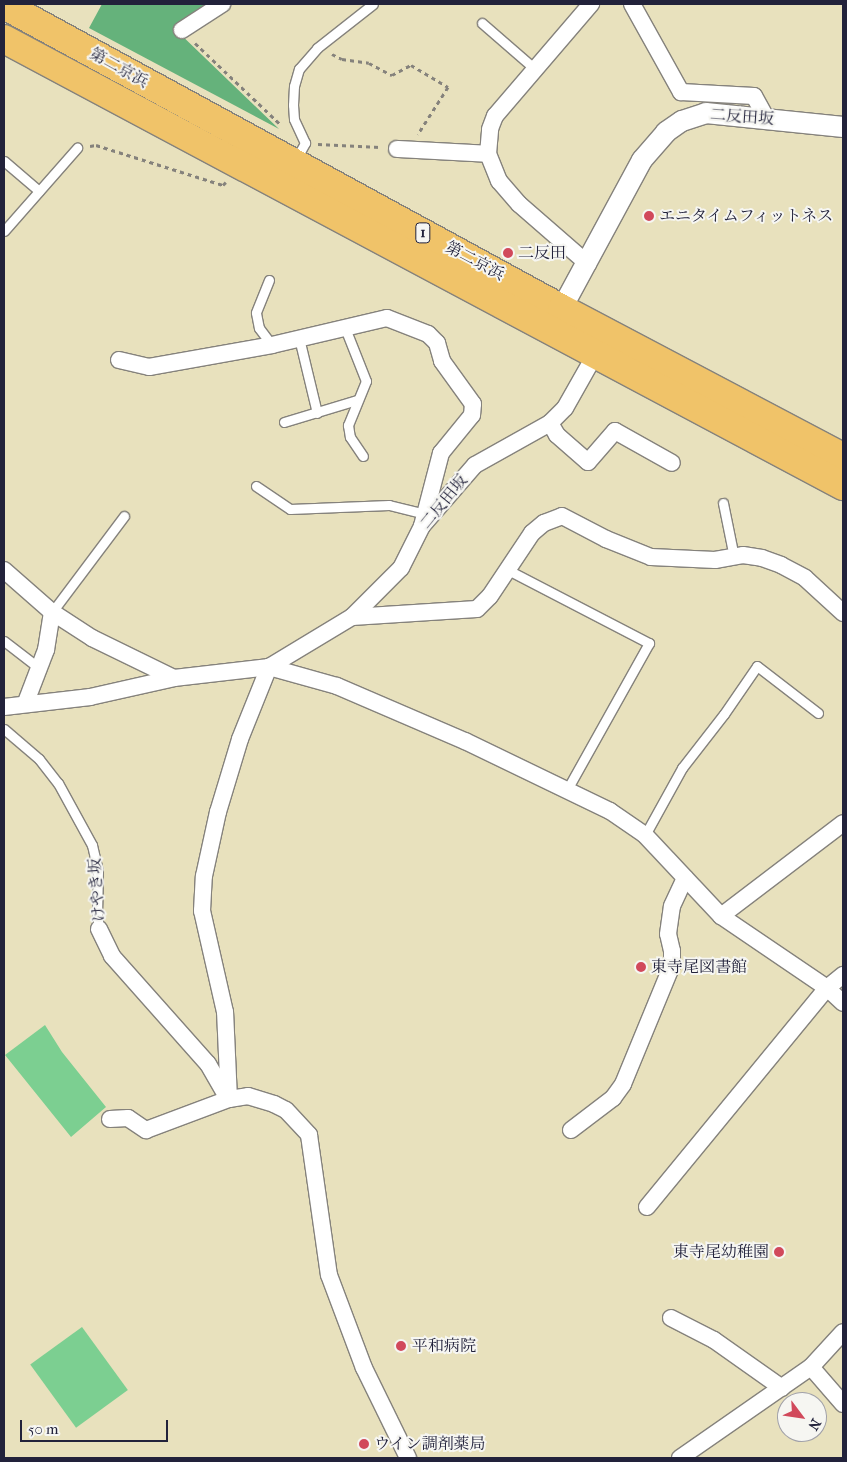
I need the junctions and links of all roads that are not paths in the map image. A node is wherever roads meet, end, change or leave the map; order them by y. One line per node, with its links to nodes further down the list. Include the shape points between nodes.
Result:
1 (222, 4): 7 (street)
2 (373, 4): 16 (lane, via 317,48 299,69 294,86 294,119 305,143)
3 (592, 4): 9 (street)
4 (632, 4): 10 (street, via 681,92 754,96)
5 (4, 5): 16 (highway, 第二京浜 / 1)
6 (482, 23): 9 (lane)
7 (182, 30)
8 (4, 39): 21 (highway, 第二京浜 / 1)
9 (535, 69): 14 (street, via 494,116)
10 (766, 118): 11 (street, 二反田坂); 19 (street, 二反田坂, via 706,113 682,121 666,132 642,160)
11 (843, 127)
12 (77, 148): 17 (lane)
13 (403, 149): 14 (street)
14 (488, 154): 19 (street, via 499,181 519,204)
15 (4, 161): 17 (lane)
16 (294, 163): 21 (highway, 第二京浜 / 1)
17 (39, 191): 18 (lane)
18 (4, 231)
19 (588, 264): 21 (street, 二反田坂)
20 (270, 280): 24 (lane, via 256,313 259,328)
21 (557, 320): 25 (highway, 第二京浜 / 1); 32 (highway, 第二京浜 / 1)
22 (344, 328): 23 (street); 27 (lane, via 366,381); 38 (street, via 387,318 428,334 437,343 442,361 473,404 472,415 441,453)
23 (299, 338): 24 (street); 28 (lane)
24 (272, 345): 26 (street, via 149,367)
25 (595, 355): 30 (street, 二反田坂, via 565,408); 35 (highway, 第二京浜 / 1)
26 (119, 360)
27 (357, 400): 28 (lane); 31 (lane, via 348,425 350,437)
28 (317, 413): 29 (lane)
29 (284, 422)
30 (550, 423): 33 (street, via 557,435 588,462 616,431); 38 (street, 二反田坂, via 475,465)
31 (363, 456)
32 (843, 457)
33 (672, 463)
34 (256, 486): 38 (lane, via 290,509 389,505)
35 (843, 486)
36 (723, 503): 39 (lane)
37 (124, 516): 42 (lane)
38 (424, 520): 44 (street, 二反田坂, via 401,568)
39 (734, 557): 41 (street, via 715,560 651,557 562,516 544,523 532,533); 43 (street, via 762,558 781,565 805,578)
40 (4, 570): 42 (street)
41 (508, 570): 44 (street, via 477,609); 53 (lane, via 649,644)
42 (52, 612): 47 (street, via 46,650); 48 (street, via 92,638)
43 (843, 613)
44 (352, 617): 46 (street, 二反田坂)
45 (4, 641): 47 (lane)
46 (269, 667): 48 (street); 53 (street, via 337,686 465,741); 62 (street, via 240,739 218,812 204,876 202,911 225,1012)
47 (39, 668): 49 (street)
48 (174, 678): 49 (street, via 90,697)
49 (26, 702): 50 (street)
50 (4, 707)
51 (818, 713): 55 (lane, via 757,666 682,768)
52 (4, 729): 58 (lane, けやき坂, via 39,759 58,783 92,845 98,871)
53 (567, 790): 55 (street, via 610,811)
54 (843, 823): 57 (street)
55 (645, 835): 56 (street)
56 (685, 878): 57 (street); 64 (street, via 672,906 668,934 672,965 624,1084 612,1098)
57 (722, 916): 60 (street)
58 (99, 929): 62 (street, けやき坂, via 112,956 208,1064)
59 (843, 975): 60 (street)
60 (827, 988): 61 (street); 65 (street)
61 (843, 1003)
62 (229, 1099): 63 (street, via 146,1130 128,1118); 71 (street, via 248,1096 274,1104 286,1110 309,1135 329,1275 364,1368)
63 (110, 1119)
64 (571, 1130)
65 (647, 1207)
66 (671, 1318): 69 (street, via 714,1340)
67 (843, 1332): 68 (street)
68 (811, 1366): 69 (street); 70 (street)
69 (782, 1388): 72 (street)
70 (843, 1404)
71 (408, 1458)
72 (680, 1458)

